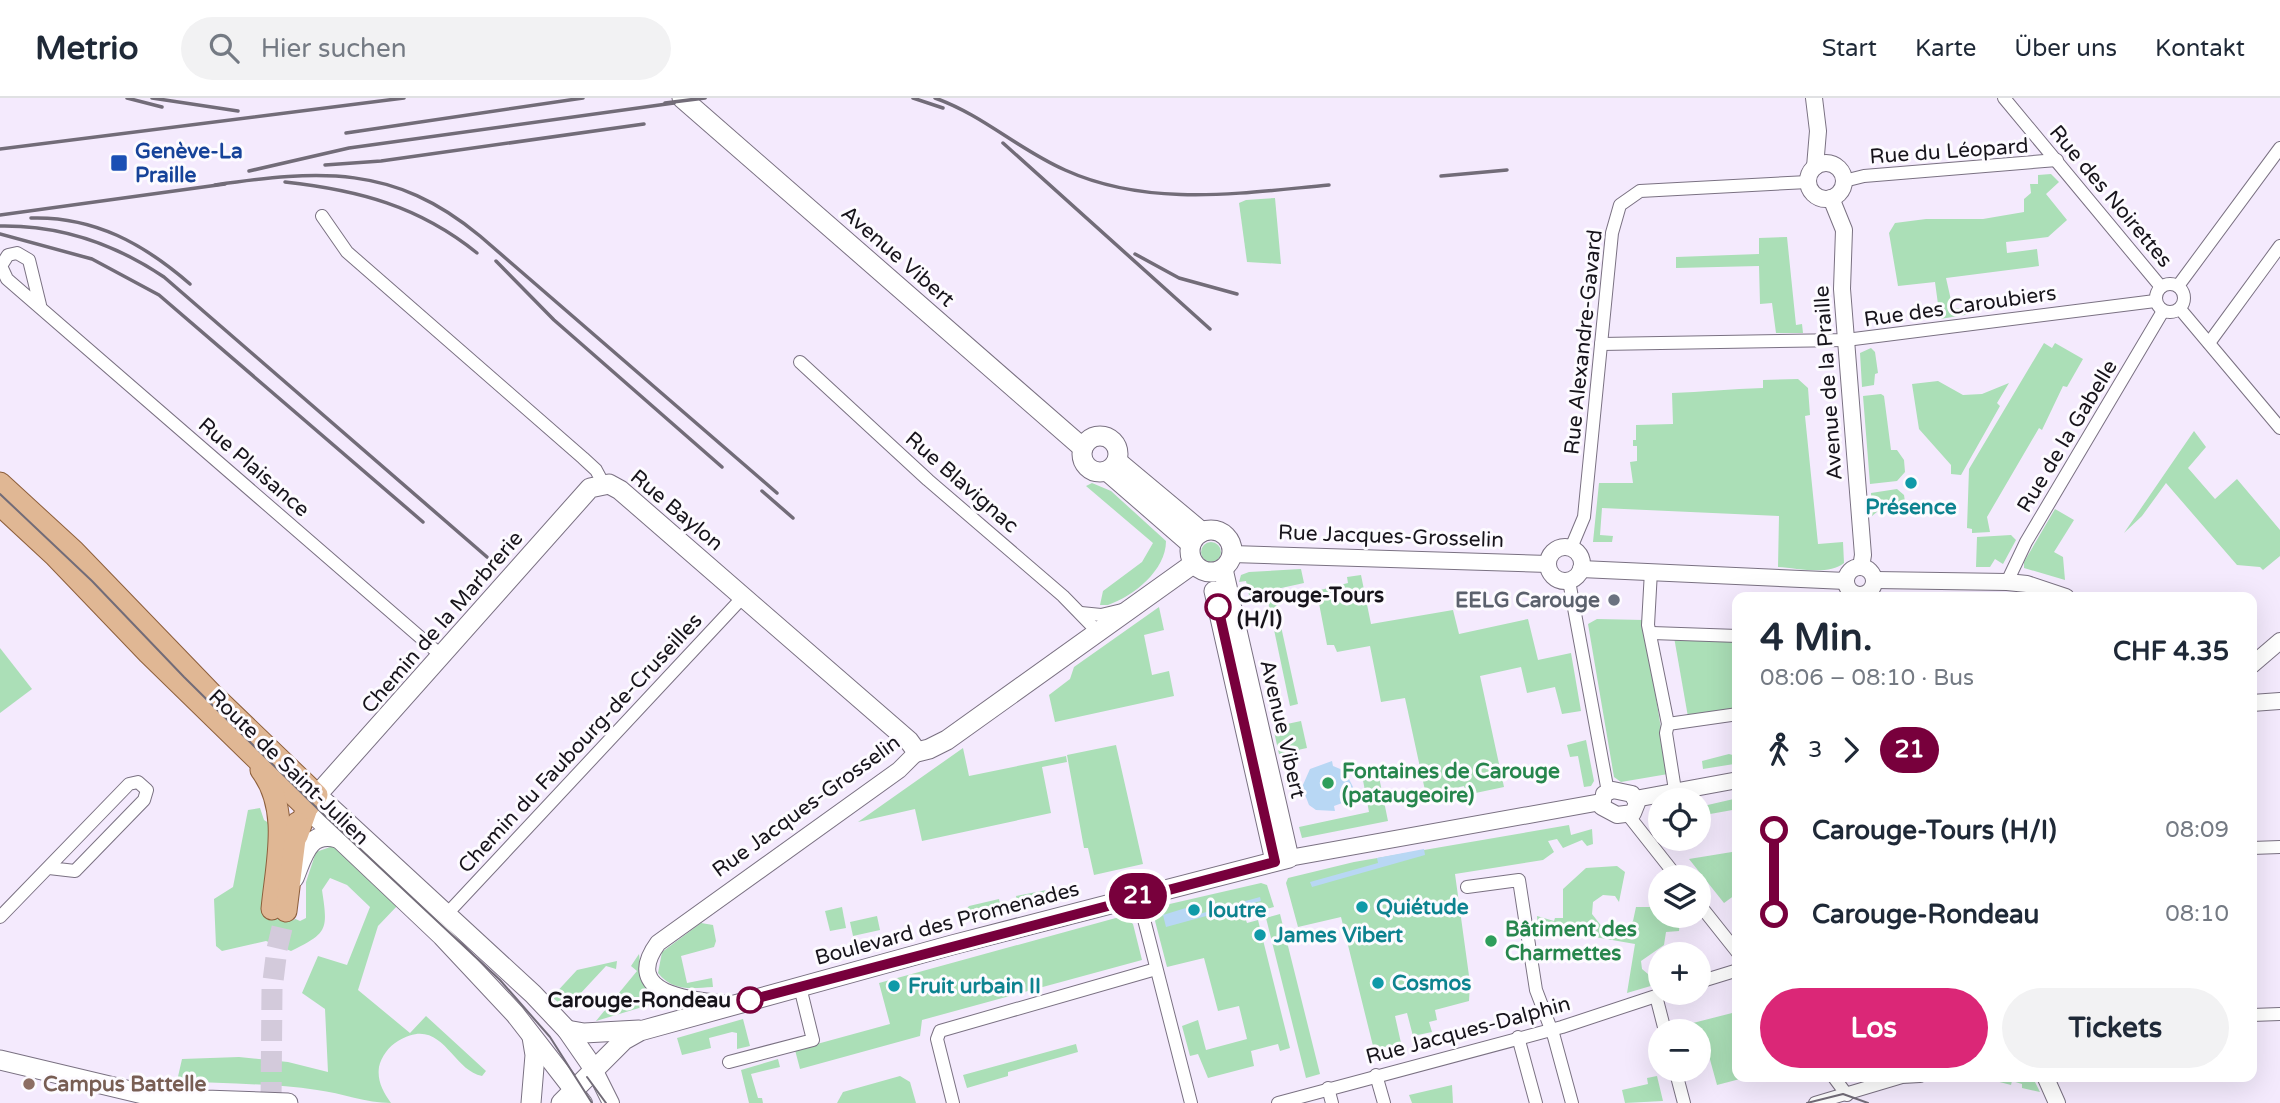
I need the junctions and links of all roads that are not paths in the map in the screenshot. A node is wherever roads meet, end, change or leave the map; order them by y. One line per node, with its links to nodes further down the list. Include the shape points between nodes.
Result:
1 (682, 98): 24 (main road, Avenue Vibert)
2 (701, 98): 24 (main road, Avenue Vibert)
3 (1814, 98): 5 (street)
4 (2004, 98): 7 (street, Rue des Noirettes)
5 (1818, 131): 8 (street); 9 (street)
6 (2280, 148): 14 (street)
7 (2057, 160): 10 (street, Rue du Léopard); 15 (street, Rue des Noirettes)
8 (1836, 166): 9 (street, via 1824,163); 10 (street)
9 (1812, 175): 11 (street, via 1817,196); 21 (street, Rue Alexandre-Gavard, via 1650,190 1628,197 1614,224)
10 (1844, 181): 11 (street)
11 (1832, 198): 19 (street, Avenue de la Praille, via 1844,229)
12 (323, 216): 27 (street, Rue Baylon, via 347,252 583,458)
13 (2280, 246): 20 (street)
14 (2178, 286): 15 (street, via 2169,283); 18 (street, via 2184,298)
15 (2161, 287): 17 (street)
16 (40, 305): 48 (street, Rue Plaisance)
17 (2159, 306): 18 (street); 19 (street, Rue des Caroubiers); 37 (street, Rue de la Gabelle)
18 (2180, 309): 20 (street)
19 (1846, 341): 21 (street, Rue des Caroubiers); 33 (street, Avenue de la Praille)
20 (2209, 343): 23 (street)
21 (1601, 344): 30 (street, Rue Alexandre-Gavard, via 1584,517)
22 (800, 362): 43 (street, Rue Blavignac)
23 (2276, 421)
24 (1087, 443): 25 (main road, Avenue Vibert, via 1104,437 1113,442); 25 (main road, Avenue Vibert, via 1082,458 1087,467 1097,472)
25 (1112, 466): 29 (main road, Avenue Vibert)
26 (0, 483): 62 (main road, Route de Saint-Julien, via 74,551 283,762)
27 (603, 483): 41 (main road, Rue Baylon, via 620,490); 48 (main road, Chemin de la Marbrerie, via 581,496)
28 (0, 505): 54 (main road, Route de Saint-Julien)
29 (1196, 538): 32 (main road, Avenue Vibert, via 1190,554); 32 (main road, Avenue Vibert, via 1213,530 1230,543)
30 (1571, 548): 31 (street, via 1556,549); 34 (street, via 1581,556)
31 (1548, 564): 32 (street, Rue Jacques-Grosselin); 36 (street, via 1557,579)
32 (1215, 565): 42 (main road, Rue Jacques-Grosselin); 68 (main road, Avenue Vibert)
33 (1861, 567): 38 (street, via 1870,570); 39 (street, via 1851,570)
34 (1581, 569): 35 (street); 36 (street)
35 (1651, 572): 39 (street); 45 (street, via 1648,625)
36 (1569, 580): 60 (street)
37 (2007, 582): 38 (street); 40 (street)
38 (1872, 589)
39 (1848, 590)
40 (2051, 592)
41 (743, 597): 55 (main road, Rue Baylon, via 909,741); 74 (street, Chemin du Faubourg-de-Cruseilles)
42 (1128, 609): 43 (street, via 1101,615); 44 (main road, Rue Jacques-Grosselin)
43 (1081, 613): 44 (street, Rue Blavignac)
44 (1098, 632): 55 (main road, Rue Jacques-Grosselin, via 947,740)
45 (1652, 633): 46 (street); 53 (street)
46 (1732, 636)
47 (2280, 641): 49 (street)
48 (443, 657): 62 (main road, Chemin de la Marbrerie)
49 (2257, 661)
50 (2280, 701): 51 (street)
51 (2257, 703)
52 (1732, 715): 53 (street)
53 (1668, 724): 57 (street)
54 (248, 751): 62 (main road, Route de Saint-Julien); 64 (main road, via 273,791)
55 (916, 752): 83 (street, Rue Jacques-Grosselin, via 899,770 661,940 652,952 649,969 662,991 687,1000)
56 (1732, 781): 58 (street)
57 (1675, 788)
58 (1688, 788)
59 (1648, 796): 61 (street)
60 (1604, 797): 61 (street, via 1627,792); 63 (street, via 1611,814); 68 (street, Boulevard des Promenades)
61 (1636, 799): 63 (street, via 1636,808)
62 (306, 802): 64 (main road, via 285,818); 65 (main road, Route de Saint-Julien); 74 (main road, Route de Saint-Julien)
63 (1628, 815): 69 (street)
64 (288, 834): 73 (main road)
65 (337, 838): 73 (main road, via 320,836 309,844); 89 (main road, Route de Saint-Julien, via 442,936)
66 (2280, 847): 67 (street)
67 (2257, 848)
68 (1282, 860): 72 (main road, Boulevard des Promenades)
69 (1668, 865)
70 (49, 868): 70 (street, via 75,871 144,800 147,790 138,782 129,784); 75 (street)
71 (1467, 887): 86 (street, via 1519,880 1533,978)
72 (1138, 896): 78 (street); 81 (main road, Boulevard des Promenades)
73 (282, 904)
74 (445, 916): 87 (main road, Route de Saint-Julien, via 528,988)
75 (0, 917)
76 (1711, 919): 77 (street)
77 (1732, 945)
78 (1156, 969): 105 (street, via 940,1031 937,1039); 106 (street)
79 (1732, 972): 80 (street)
80 (1711, 978)
81 (800, 987): 83 (main road, Boulevard des Promenades); 92 (street, via 813,1040)
82 (1648, 998): 86 (street, Rue Jacques-Dalphin)
83 (735, 1004): 88 (main road, Boulevard des Promenades)
84 (2280, 1014): 85 (street)
85 (2257, 1015)
86 (1551, 1029): 90 (street, Rue Jacques-Dalphin); 111 (street)
87 (567, 1030): 88 (main road); 93 (main road, Route de Saint-Julien)
88 (643, 1030): 93 (main road, Boulevard des Promenades, via 624,1040)
89 (530, 1033): 101 (main road, Route de Saint-Julien); 103 (main road, via 535,1055)
90 (1518, 1037): 94 (street, Rue Jacques-Dalphin); 110 (street)
91 (0, 1060): 102 (main road, via 143,1094)
92 (730, 1062)
93 (600, 1064): 101 (main road, Boulevard des Promenades); 104 (street)
94 (1376, 1075): 99 (street, Rue Jacques-Dalphin); 109 (street)
95 (1678, 1082): 112 (street)
96 (1837, 1082): 100 (street)
97 (1887, 1082): 100 (street)
98 (2048, 1082): 114 (street)
99 (1328, 1088): 107 (street, Rue Jacques-Dalphin); 108 (street)
100 (1847, 1095): 113 (street)
101 (573, 1099)
102 (288, 1103)
103 (531, 1103)
104 (611, 1103)
105 (953, 1103)
106 (1191, 1103)
107 (1278, 1103)
108 (1332, 1103)
109 (1384, 1103)
110 (1536, 1103)
111 (1572, 1103)
112 (1684, 1103)
113 (1815, 1103)
114 (2057, 1103)

